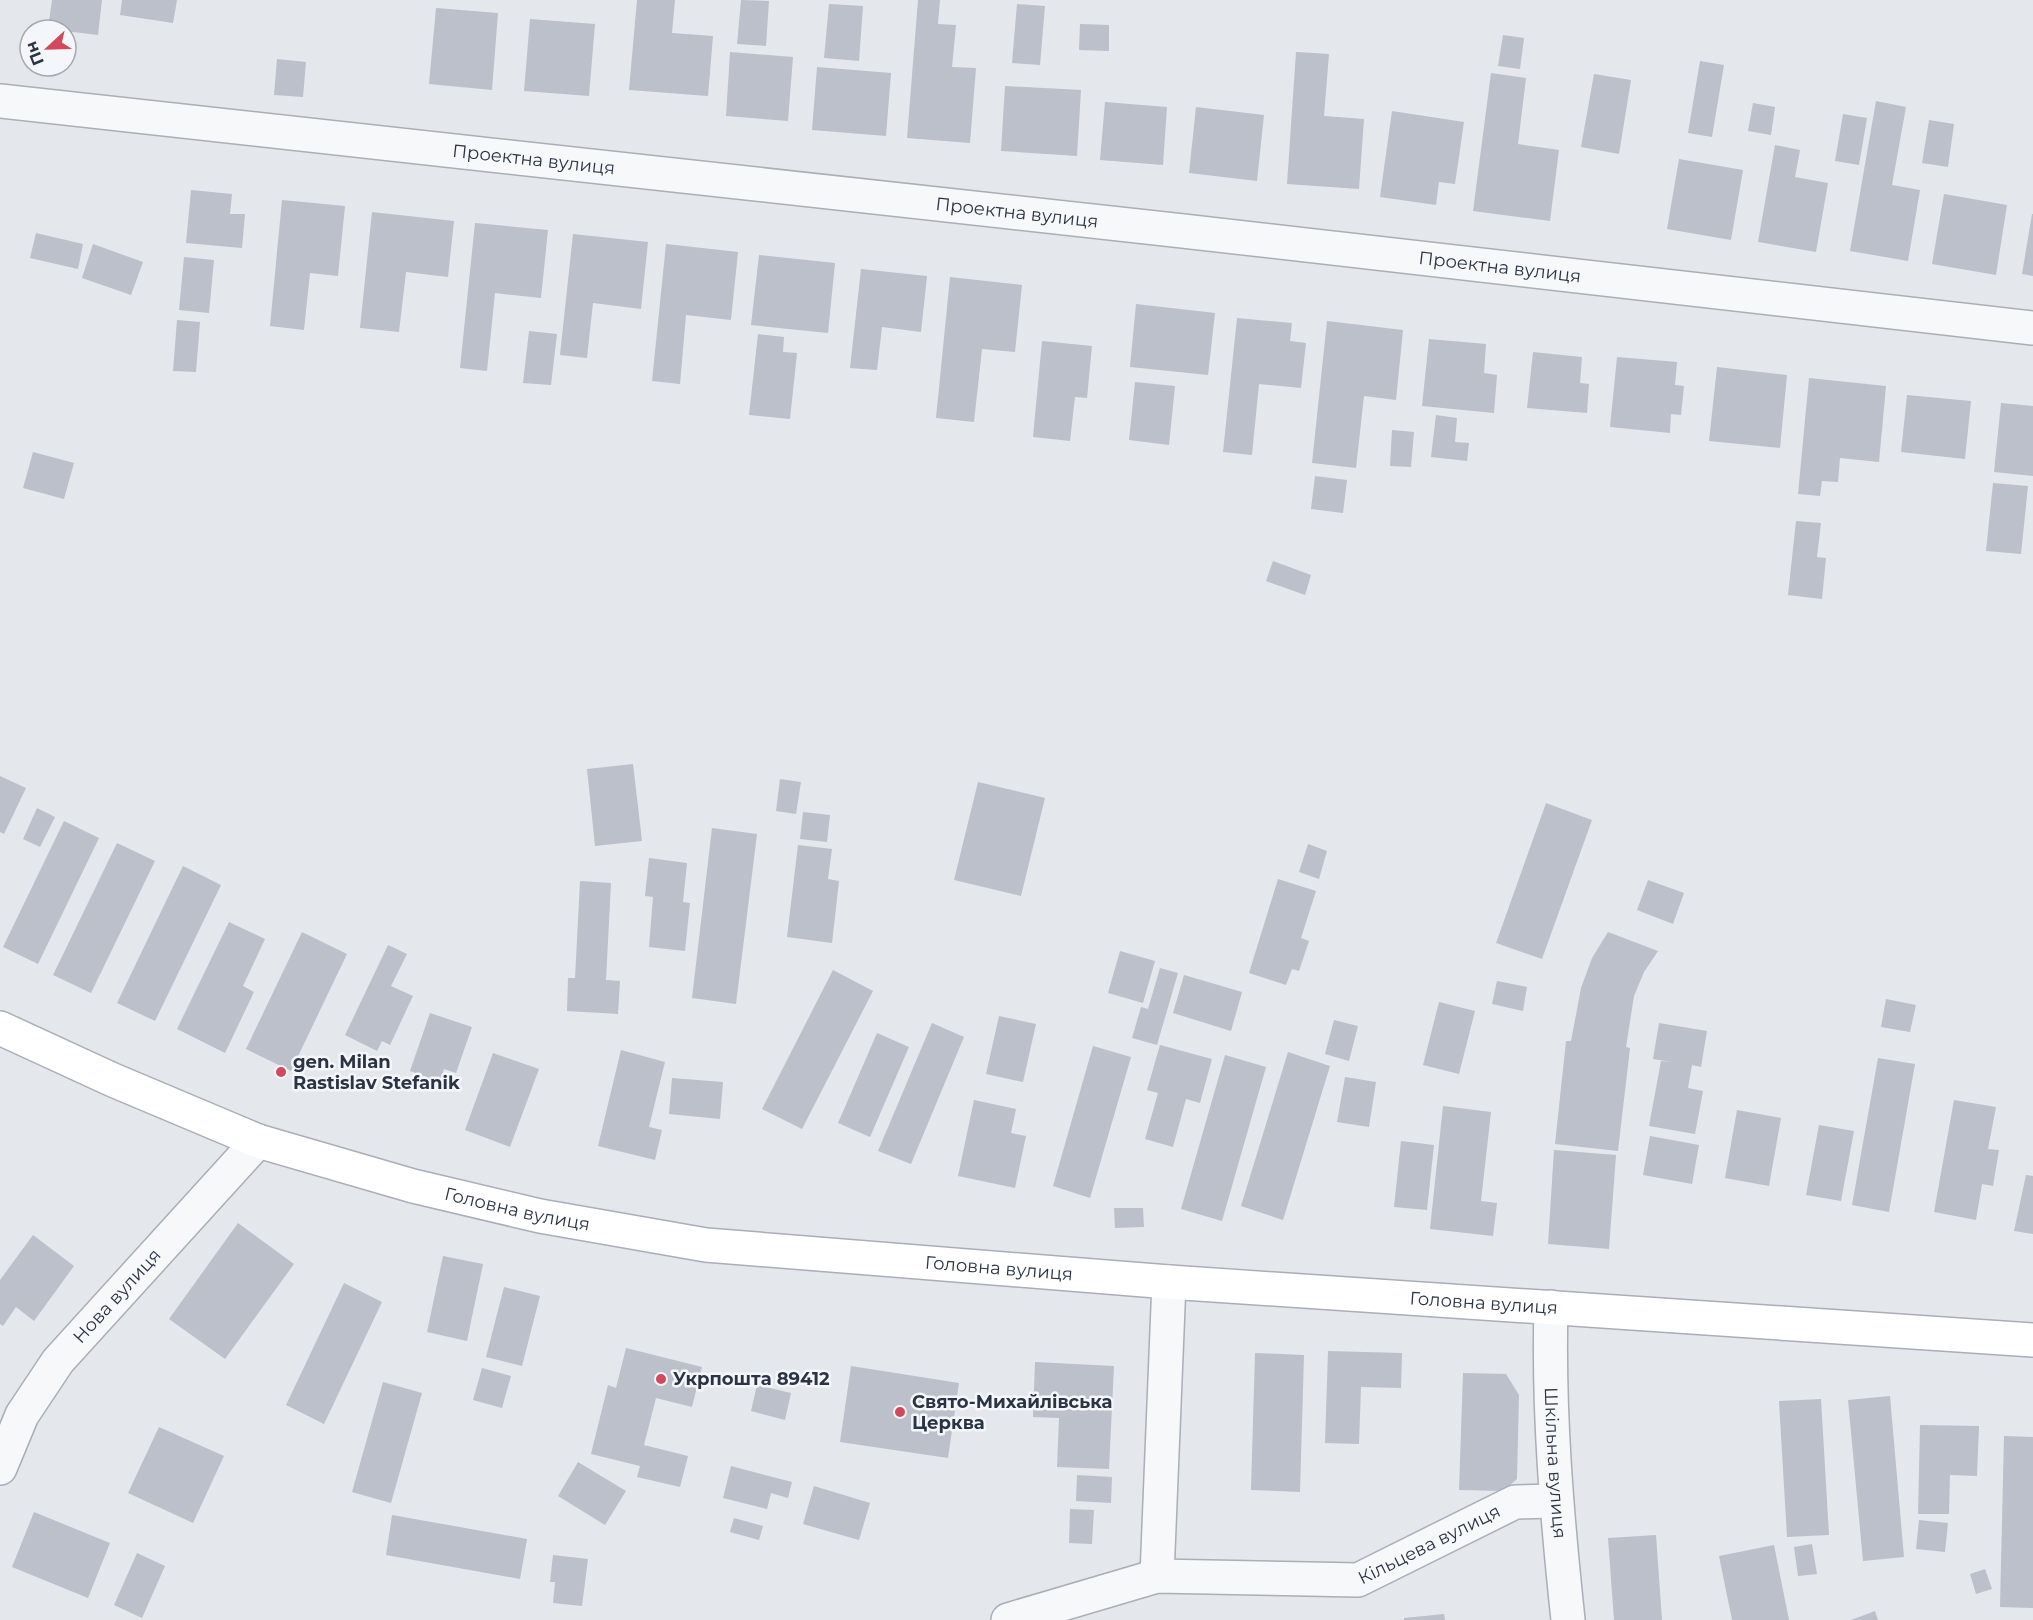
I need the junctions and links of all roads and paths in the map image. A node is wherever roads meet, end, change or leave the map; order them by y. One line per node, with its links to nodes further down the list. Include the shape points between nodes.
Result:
1 (0, 101): 2 (street, Проектна вулиця)
2 (2033, 328)
3 (0, 1028): 4 (main road, Головна вулиця)
4 (258, 1141): 5 (main road, Головна вулиця, via 412,1186 529,1213 706,1245); 8 (street, Нова вулиця, via 58,1361 22,1415)
5 (1169, 1282): 6 (main road, Головна вулиця); 10 (street)
6 (1551, 1307): 7 (main road, Головна вулиця); 9 (street, Шкільна вулиця)
7 (2033, 1340)
8 (0, 1468)
9 (1555, 1501): 10 (street, Кільцева вулиця, via 1515,1502 1358,1580); 12 (street, Шкільна вулиця)
10 (1157, 1576): 11 (street, Кільцева вулиця)
11 (1008, 1620)
12 (1568, 1620)

